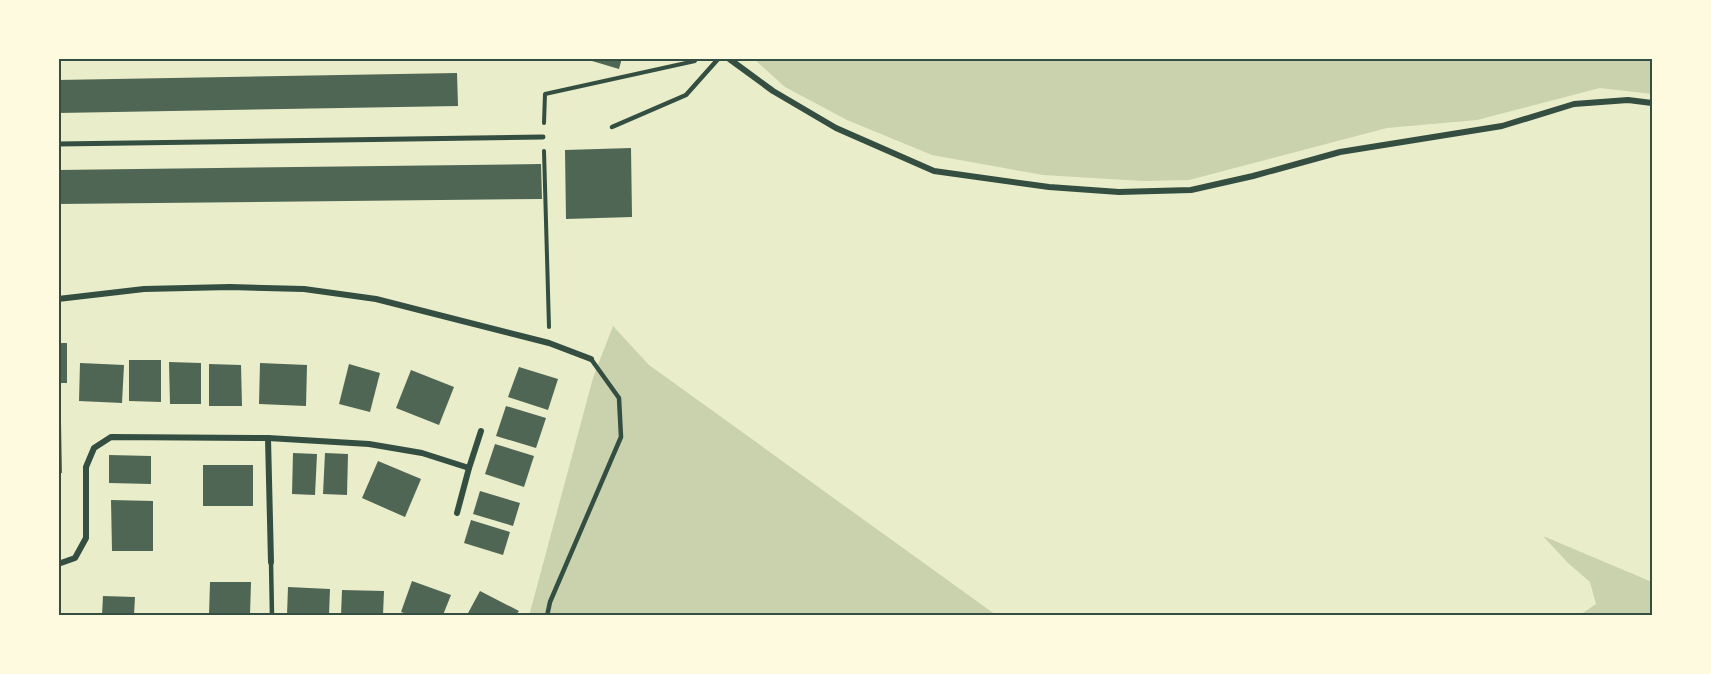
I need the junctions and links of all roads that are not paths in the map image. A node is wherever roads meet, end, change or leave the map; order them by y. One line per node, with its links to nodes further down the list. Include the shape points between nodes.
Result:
1 (719, 58): 4 (lane, via 686,95)
2 (728, 58): 3 (street, via 773,91 836,128 934,171 1049,188 1119,192 1191,190 1340,152 1502,126 1574,104 1628,100)
3 (1653, 103)
4 (612, 127)
5 (543, 136): 6 (street)
6 (58, 144)
7 (58, 299): 8 (street, via 144,289 304,289 376,299 549,343)
8 (591, 359): 16 (lane, via 619,398 621,437)
9 (482, 431): 11 (street)
10 (268, 438): 11 (street, via 369,444 422,453); 13 (street); 14 (street, via 111,437 94,448 86,466 86,538 75,558)
11 (469, 468): 12 (street)
12 (457, 513)
13 (271, 562): 15 (lane)
14 (58, 564)
15 (272, 615)
16 (547, 615)

